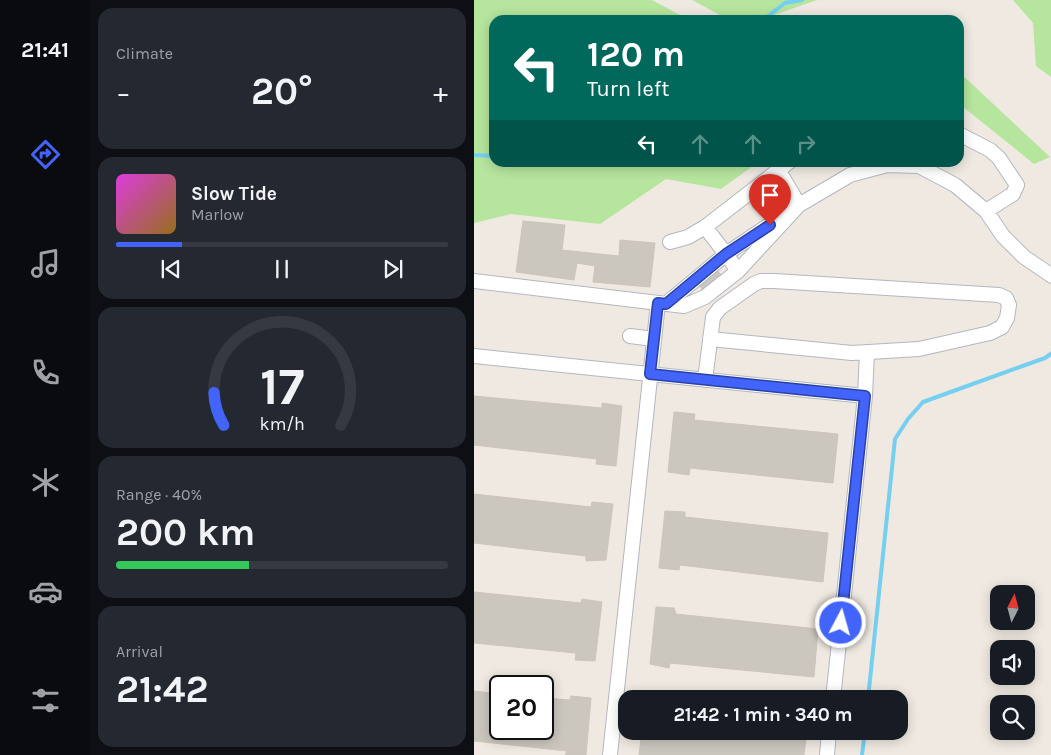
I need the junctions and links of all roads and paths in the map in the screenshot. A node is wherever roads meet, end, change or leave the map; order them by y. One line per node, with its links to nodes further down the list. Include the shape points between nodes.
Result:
1 (964, 137): 6 (lane, via 999,158 1017,185 1013,194)
2 (784, 167): 5 (lane); 7 (lane)
3 (883, 167): 5 (lane, via 850,175)
4 (921, 167): 6 (lane, via 955,185)
5 (800, 205): 9 (lane); 10 (lane)
6 (986, 211): 11 (lane, via 1003,236 1024,257)
7 (705, 227): 8 (lane); 9 (lane)
8 (670, 242)
9 (726, 254): 10 (lane); 13 (lane)
10 (738, 271): 13 (lane, via 706,297 684,306)
11 (1051, 276)
12 (474, 280): 13 (lane)
13 (662, 303): 15 (lane)
14 (630, 336): 15 (lane)
15 (654, 339): 19 (lane)
16 (710, 339): 17 (lane); 17 (lane, via 713,317 720,308 761,281 999,295 1006,298 1009,305 1002,327 990,333 919,349); 20 (lane)
17 (867, 352): 21 (lane)
18 (474, 356): 19 (lane)
19 (650, 374): 20 (lane); 24 (lane)
20 (705, 380): 21 (lane)
21 (865, 396): 22 (lane)
22 (834, 690)
23 (828, 740): 25 (lane)
24 (610, 755)
25 (827, 755)

